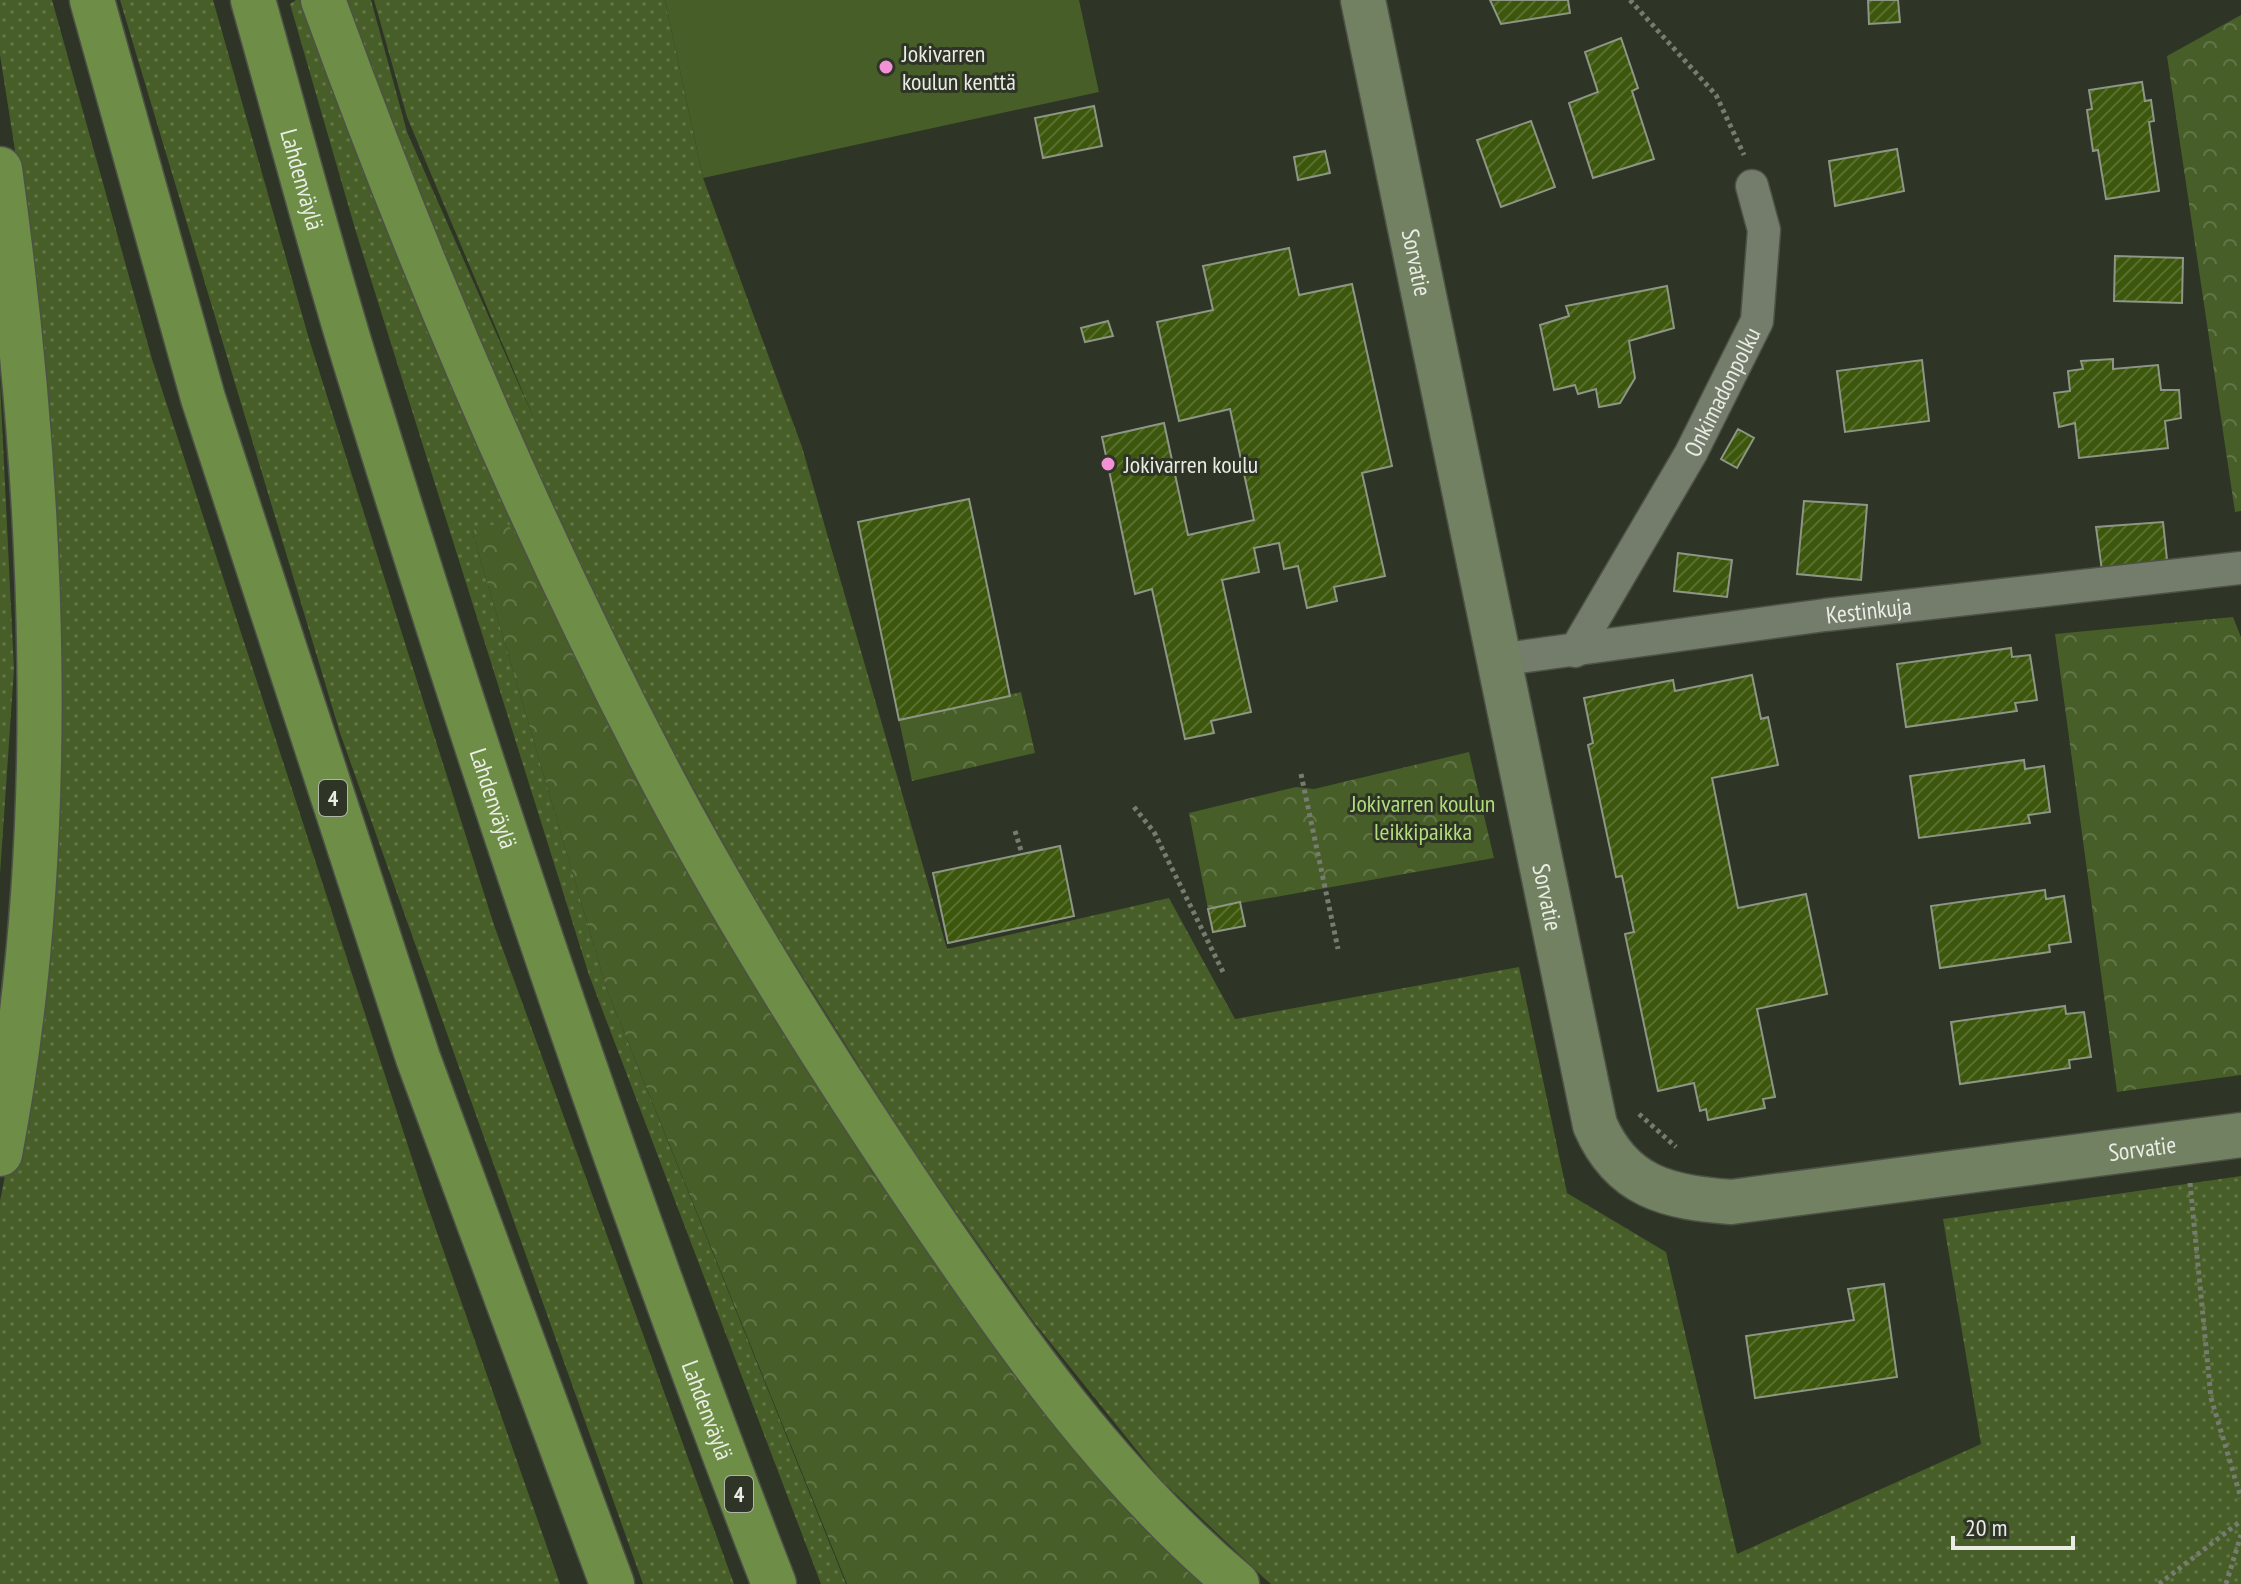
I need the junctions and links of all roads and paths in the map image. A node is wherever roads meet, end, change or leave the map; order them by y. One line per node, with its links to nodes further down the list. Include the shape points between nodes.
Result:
1 (92, 0): 25 (highway, 4, via 203,398 418,1058)
2 (253, 0): 26 (highway, Lahdenväylä / 4, via 357,368 563,1011)
3 (323, 0): 27 (highway, via 427,276 504,455 665,784 848,1091 961,1262 1047,1379 1131,1479)
4 (1363, 0): 10 (street, Sorvatie)
5 (1630, 0): 7 (path, via 1716,95 1740,141)
6 (0, 169): 20 (highway, via 27,436 40,743 22,1005)
7 (1752, 186): 9 (street, Onkimadonpolku, via 1764,230 1757,321 1691,453)
8 (2241, 568): 9 (street, Kestinkuja, via 1825,615)
9 (1575, 651): 10 (street, Kestinkuja)
10 (1498, 660): 18 (street, Sorvatie, via 1595,1125 1613,1160 1630,1175 1673,1193 1731,1202)
11 (1301, 774): 15 (path)
12 (1134, 807): 16 (path, via 1154,832)
13 (1015, 831): 14 (path)
14 (1022, 854)
15 (1338, 949)
16 (1223, 972)
17 (1633, 1101): 19 (path, via 1664,1139)
18 (2241, 1135)
19 (1684, 1153)
20 (0, 1154)
21 (2188, 1167): 22 (path, via 2211,1398)
22 (2241, 1498)
23 (2241, 1521): 28 (path)
24 (2241, 1535): 29 (path)
25 (612, 1584)
26 (774, 1584)
27 (1237, 1584)
28 (2159, 1584)
29 (2226, 1584)

